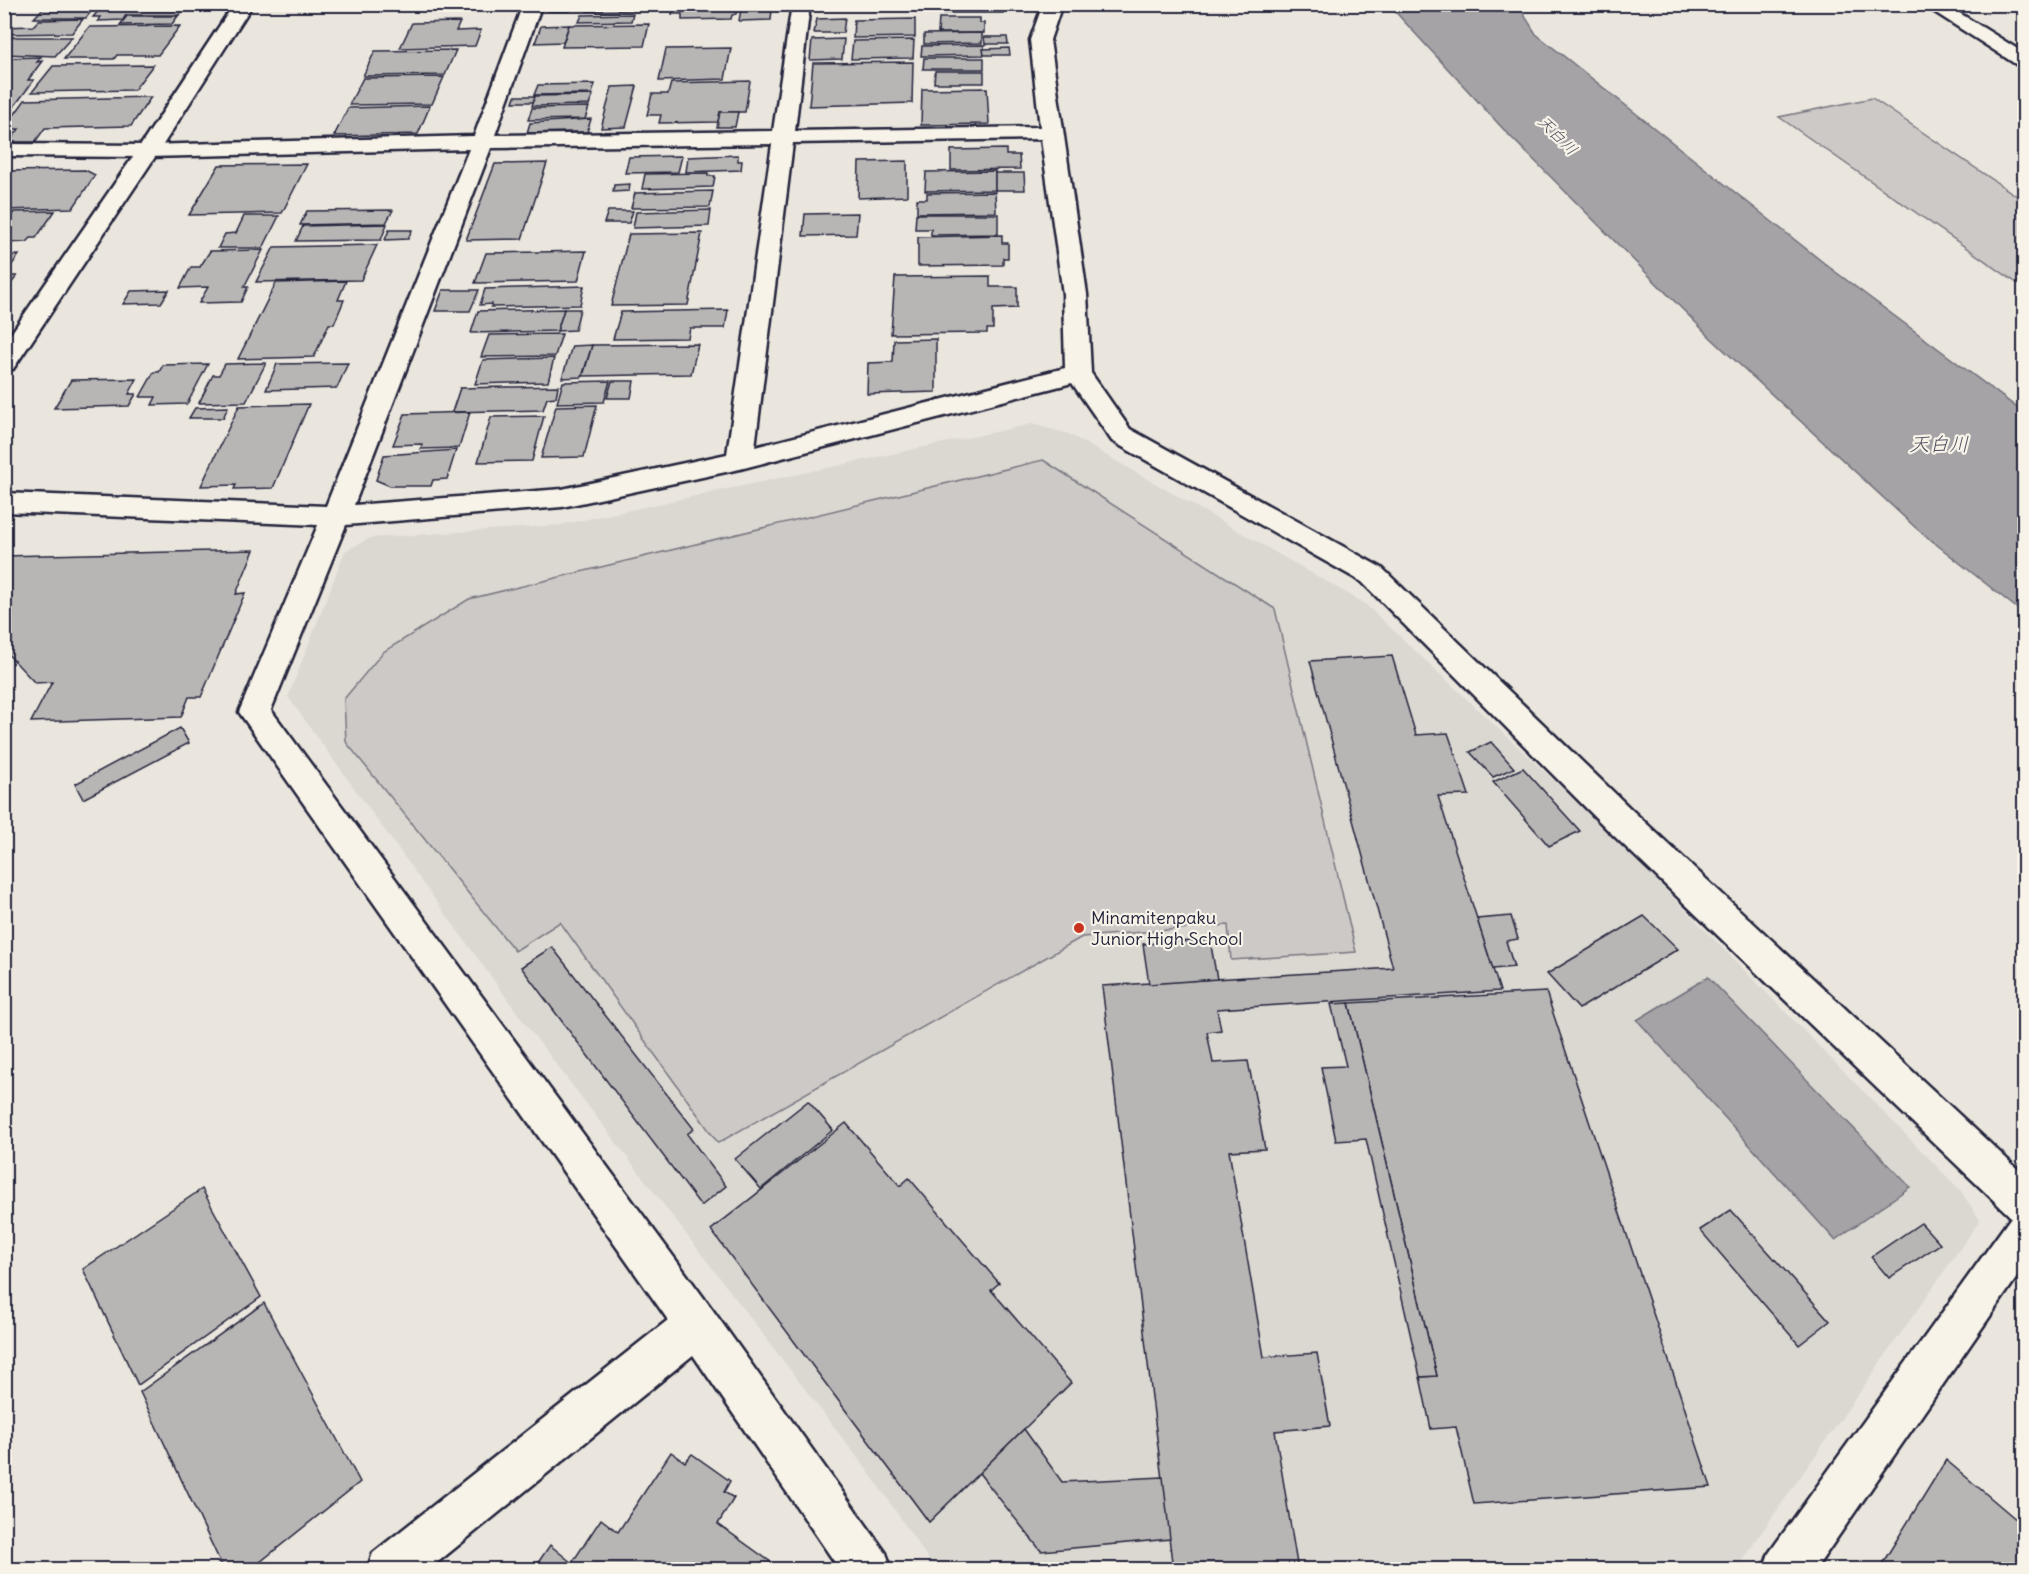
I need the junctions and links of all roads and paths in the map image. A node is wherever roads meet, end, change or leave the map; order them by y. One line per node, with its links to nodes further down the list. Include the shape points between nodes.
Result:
1 (244, 4): 11 (street)
2 (533, 4): 9 (street)
3 (801, 4): 8 (street)
4 (1053, 4): 7 (street, via 1040,40)
5 (1931, 4): 6 (street)
6 (2025, 61)
7 (1051, 133): 8 (street); 13 (street, via 1075,294)
8 (783, 138): 9 (street); 14 (street)
9 (483, 142): 11 (street); 16 (street)
10 (4, 150): 11 (street)
11 (148, 151): 12 (street)
12 (4, 363)
13 (1078, 374): 14 (street); 17 (street, via 1121,435 1372,574 1621,821)
14 (740, 460): 16 (street, via 562,498)
15 (4, 502): 16 (street)
16 (338, 516): 19 (street, via 255,712)
17 (2025, 1202)
18 (2025, 1232): 22 (street)
19 (697, 1324): 20 (street); 21 (street)
20 (390, 1569)
21 (869, 1569)
22 (1786, 1569)

